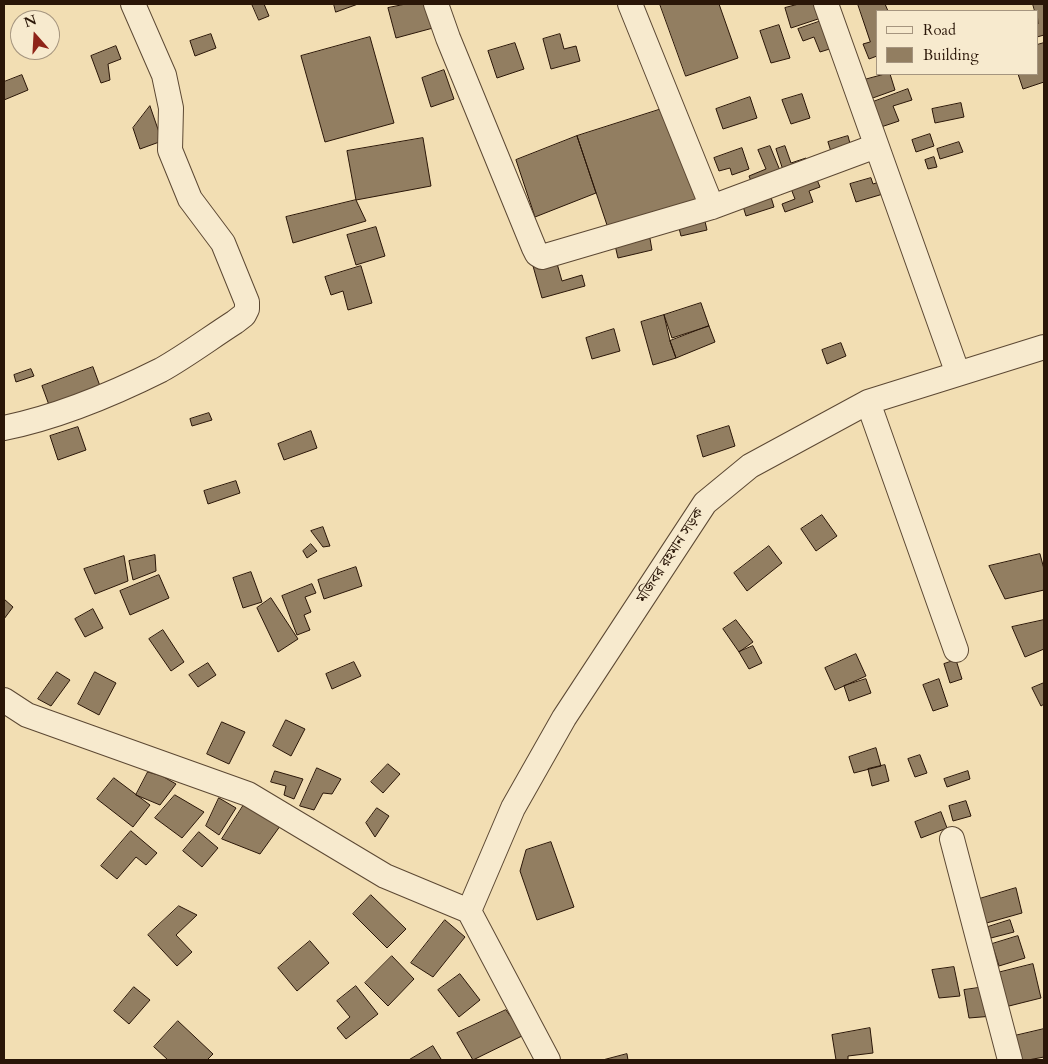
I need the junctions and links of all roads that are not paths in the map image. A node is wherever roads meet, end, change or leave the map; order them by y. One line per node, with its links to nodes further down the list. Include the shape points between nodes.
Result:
1 (133, 4): 10 (street, via 164,75 171,108 170,150 190,199 223,243 242,286 247,309 244,315 162,369 96,400)
2 (436, 4): 6 (street, via 537,254 542,257)
3 (630, 4): 6 (street)
4 (826, 4): 5 (street)
5 (876, 146): 6 (street); 8 (street)
6 (712, 208)
7 (1044, 347): 8 (street, মজিবর রহমান সড়ক)
8 (958, 374): 9 (street, মজিবর রহমান সড়ক)
9 (868, 402): 11 (street); 14 (street, মজিবর রহমান সড়ক, via 750,466 705,504 564,718 513,808)
10 (4, 428)
11 (956, 650)
12 (4, 700): 14 (street, via 27,715 248,794 385,876)
13 (952, 839): 16 (street)
14 (469, 912): 15 (street)
15 (548, 1060)
16 (1010, 1060)

